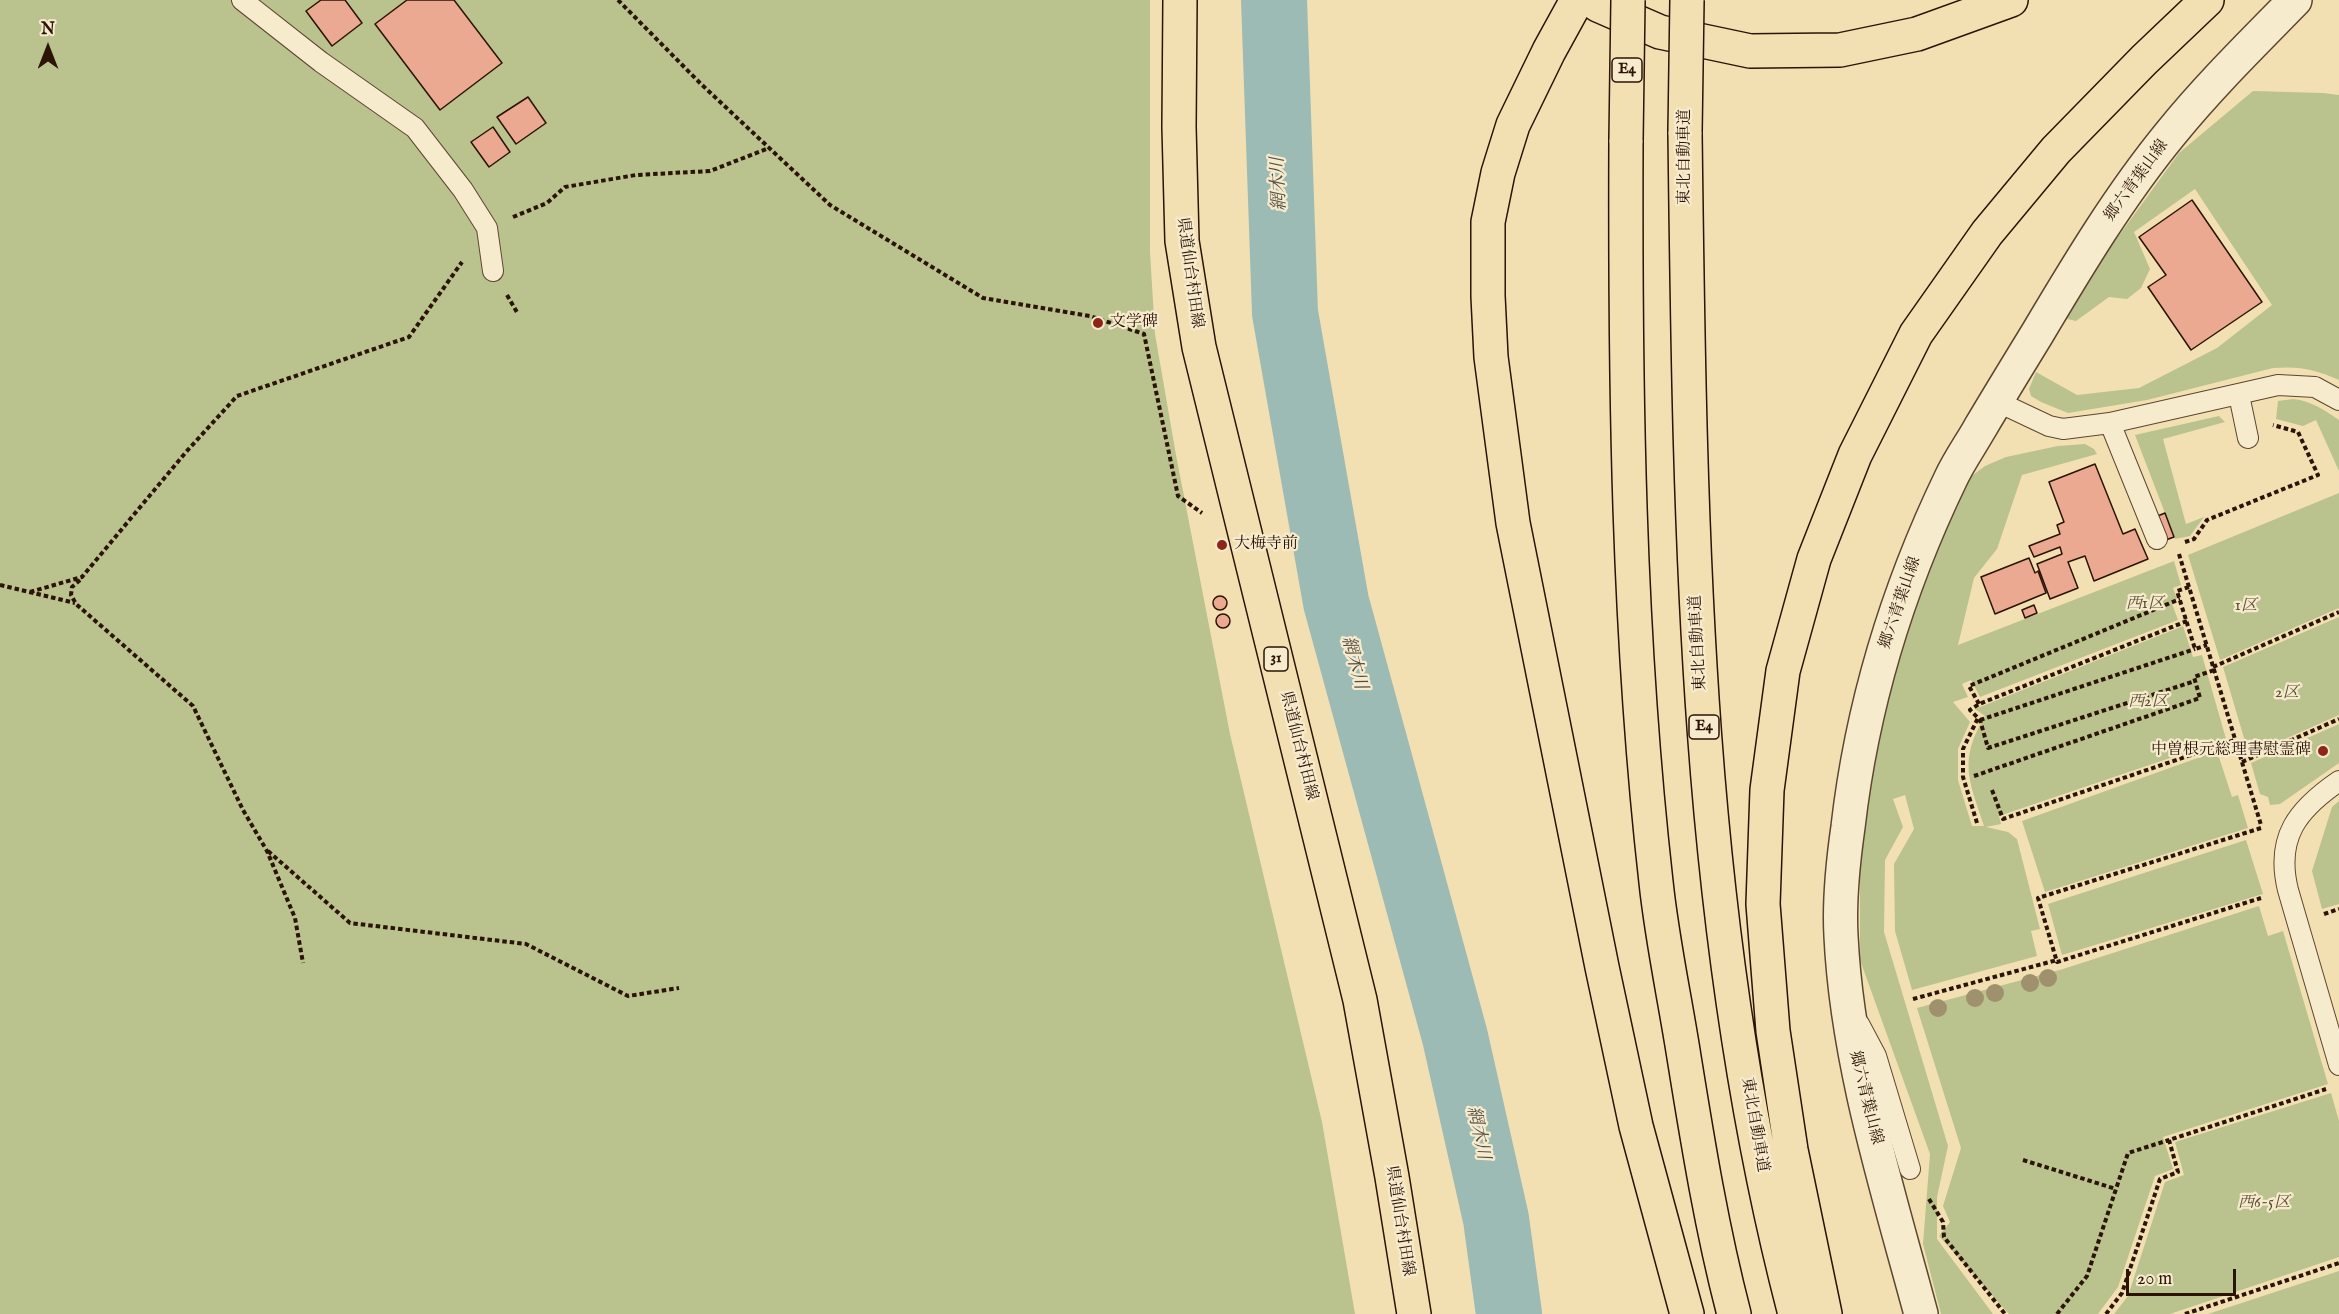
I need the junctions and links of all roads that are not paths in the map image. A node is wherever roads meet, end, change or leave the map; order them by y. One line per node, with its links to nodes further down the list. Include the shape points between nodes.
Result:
1 (242, 0): 10 (lane, via 415,128 487,228)
2 (1180, 0): 21 (main road, 県道仙台村田線 / 31, via 1182,241 1199,347 1360,1000)
3 (1577, 0): 22 (main road, via 1513,125 1498,173 1488,222 1491,357 1513,523 1634,1114)
4 (1592, 0): 7 (main road, via 1660,32 1750,51 1840,50 1917,34)
5 (1628, 0): 23 (main road, E4, bridge, via 1625,330 1640,702 1656,884 1717,1250)
6 (1687, 0): 24 (main road, 東北自動車道 / E4, bridge, via 1685,132 1692,510 1716,884 1743,1065 1776,1244)
7 (2011, 0)
8 (2207, 0): 25 (main road, via 2056,150 1987,234 1916,334 1856,455 1814,559 1783,671 1767,790 1763,904 1777,1055 1791,1150)
9 (2295, 0): 13 (street, 郷六青葉山線, via 2232,64 2134,181)
10 (493, 271)
11 (2239, 394): 12 (lane, via 2296,385 2316,387); 14 (lane); 15 (lane)
12 (2339, 400)
13 (1996, 401): 14 (lane, via 2063,429); 18 (street, 郷六青葉山線, via 1953,474 1918,552 1870,698 1852,785 1844,861 1841,933)
14 (2110, 423): 16 (lane)
15 (2246, 429)
16 (2157, 539)
17 (2339, 781): 19 (lane, via 2302,810 2284,859 2288,890)
18 (1846, 998): 20 (lane, via 1876,1056); 26 (street, 郷六青葉山線, via 1854,1056)
19 (2339, 1065)
20 (1910, 1169)
21 (1414, 1314)
22 (1687, 1314)
23 (1734, 1314)
24 (1795, 1314)
25 (1825, 1314)
26 (1921, 1314)

